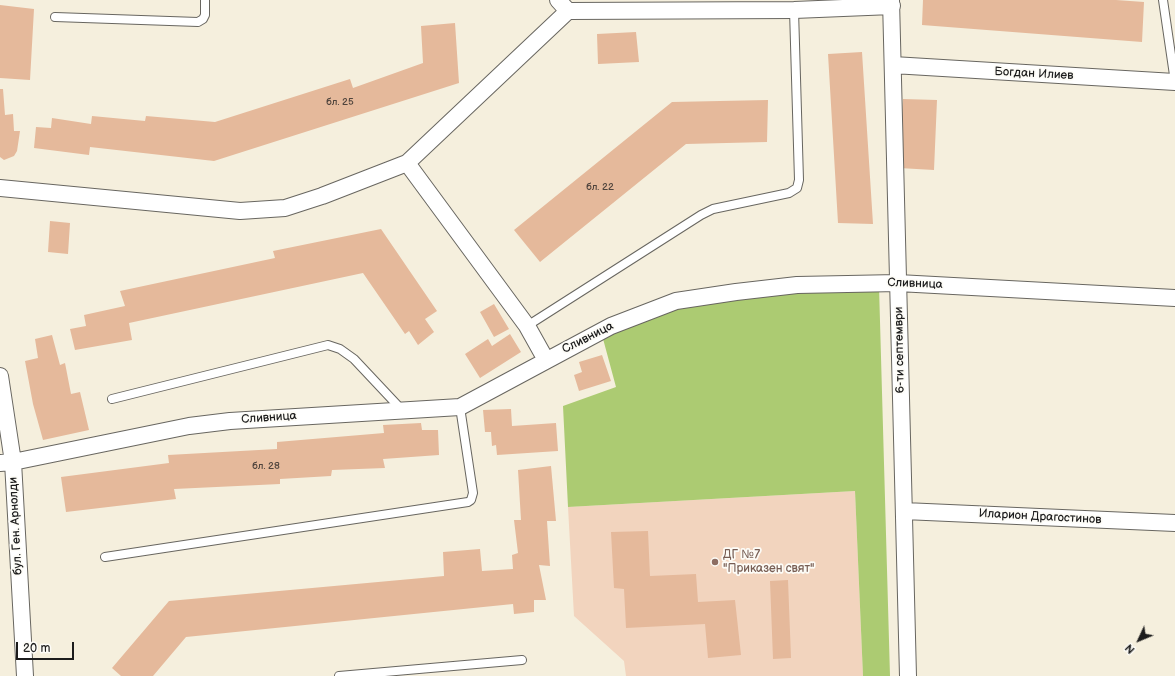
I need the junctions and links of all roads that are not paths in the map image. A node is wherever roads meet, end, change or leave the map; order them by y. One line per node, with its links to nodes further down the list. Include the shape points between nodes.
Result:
1 (205, 0): 6 (lane, via 205,16 198,22)
2 (1163, 0): 8 (lane)
3 (892, 3): 5 (street); 7 (street, 6-ти септември)
4 (563, 5): 5 (street); 9 (street)
5 (794, 10): 13 (lane, via 799,180 797,188 788,193 713,209 700,215)
6 (55, 16)
7 (893, 66): 8 (street, Богдан Илиев); 11 (street, 6-ти септември)
8 (1175, 82)
9 (407, 163): 10 (street, via 285,208 240,211); 13 (street)
10 (0, 188)
11 (898, 283): 12 (street, Сливница); 14 (street, Сливница, via 797,285 676,300 611,326); 20 (street, 6-ти септември)
12 (1175, 298)
13 (527, 326): 14 (street)
14 (546, 360): 17 (street, Сливница)
15 (0, 376): 19 (street, бул. Ген. Арнолди)
16 (112, 399): 18 (lane, via 328,345 340,349 354,359)
17 (460, 407): 18 (street, Сливница); 22 (lane, via 473,493 468,502)
18 (401, 409): 19 (street, Сливница, via 189,426)
19 (6, 462): 24 (street, бул. Ген. Арнолди)
20 (904, 511): 21 (street, Иларион Драгостинов); 26 (street, 6-ти септември)
21 (1175, 523)
22 (105, 557)
23 (522, 660): 25 (lane)
24 (25, 676)
25 (339, 676)
26 (908, 676)

